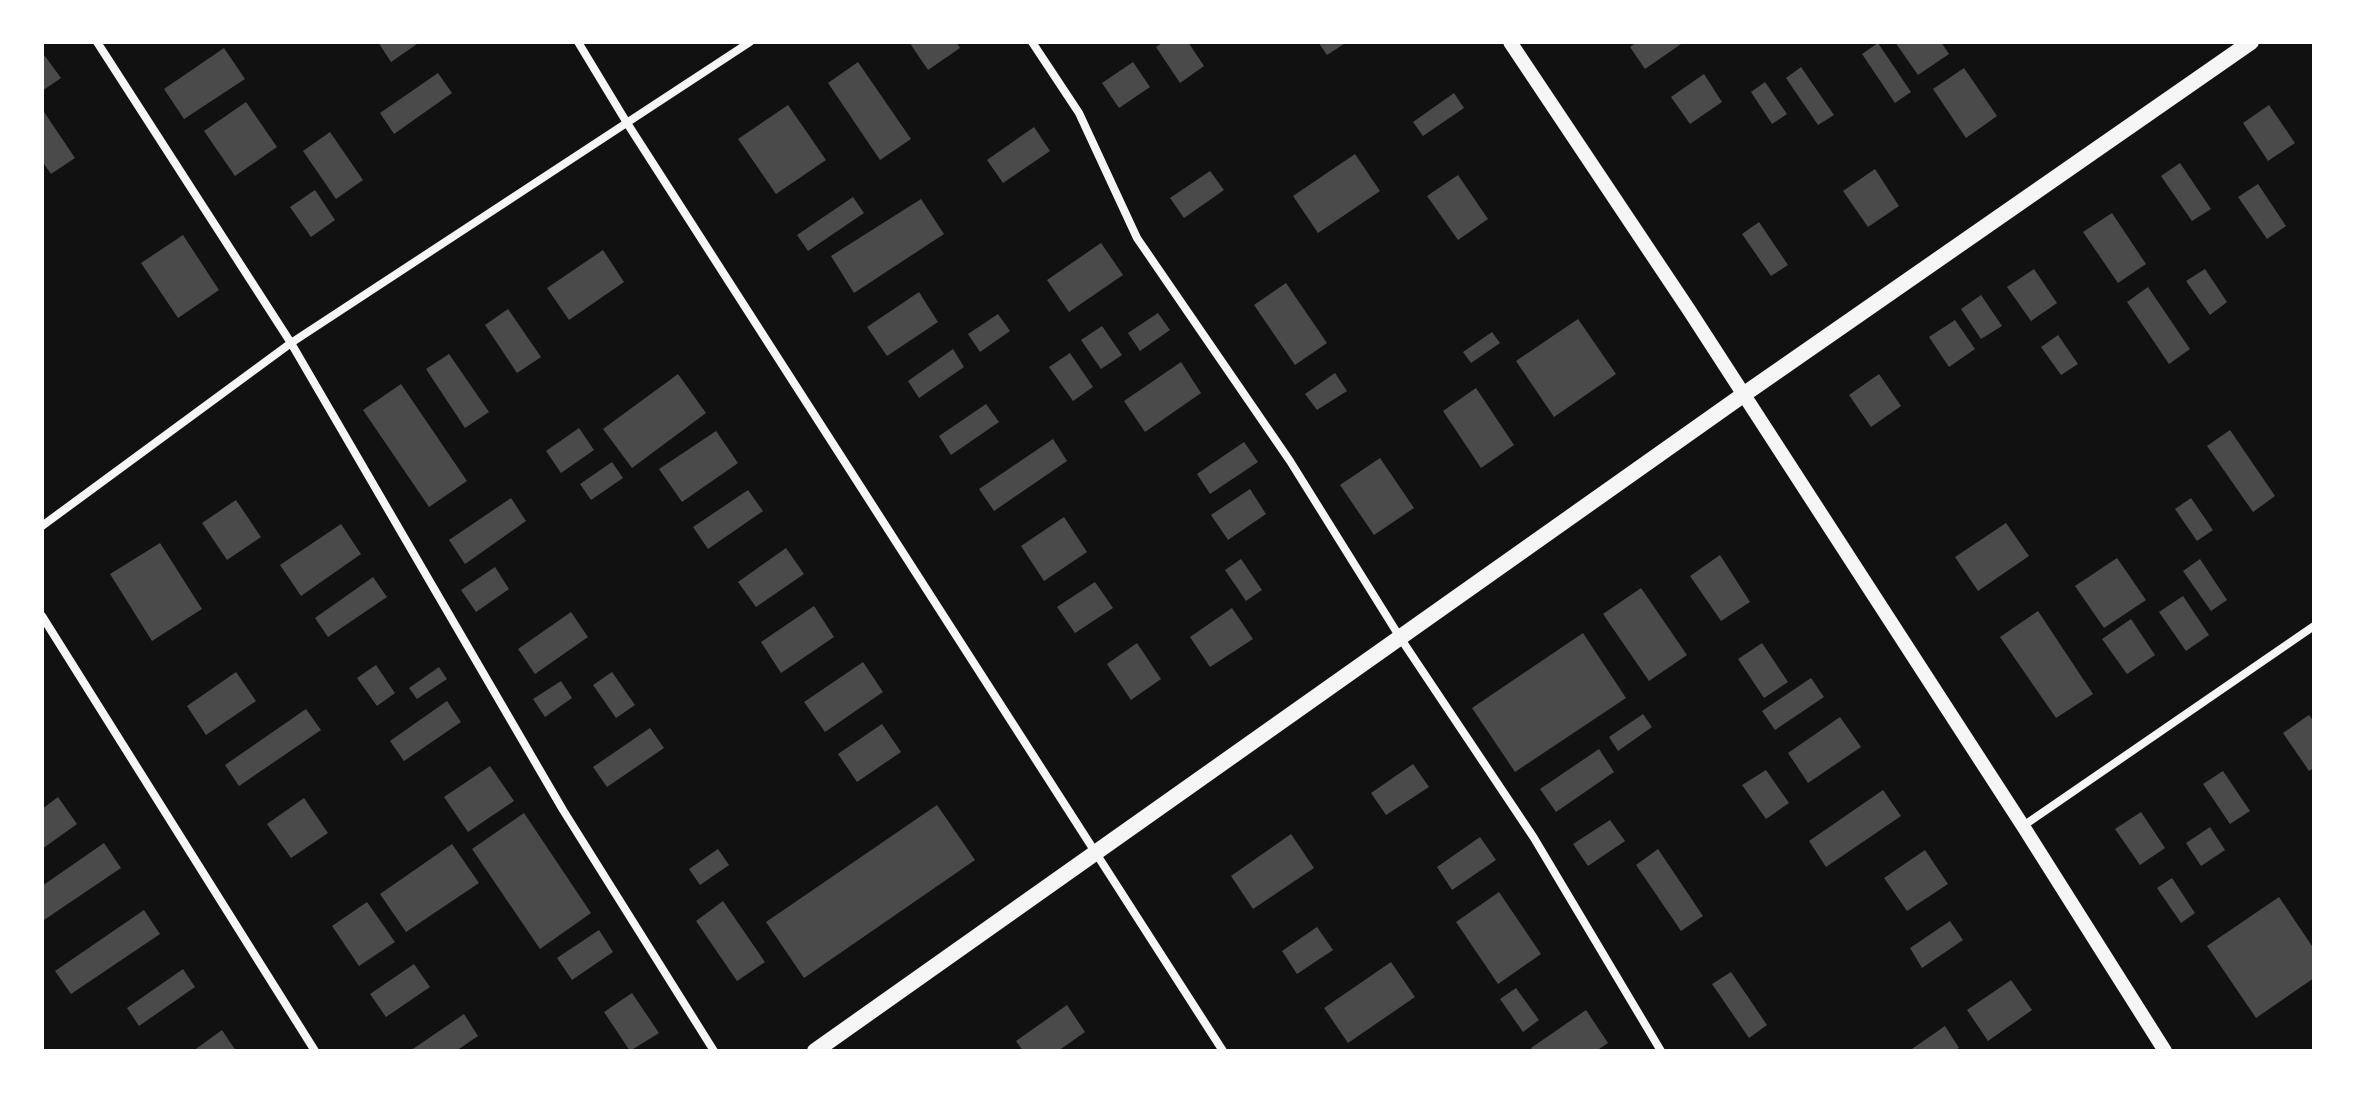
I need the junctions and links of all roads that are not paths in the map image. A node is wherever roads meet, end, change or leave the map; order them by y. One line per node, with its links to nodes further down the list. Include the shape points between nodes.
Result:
1 (97, 42): 8 (street)
2 (578, 42): 7 (street)
3 (750, 42): 7 (street)
4 (1032, 42): 13 (street, via 1079,113 1137,238 1290,461)
5 (1510, 42): 9 (street)
6 (2251, 42): 9 (main road)
7 (627, 123): 8 (street); 15 (street)
8 (291, 343): 10 (street); 17 (street, via 555,797)
9 (1743, 395): 13 (main road); 14 (street)
10 (42, 526)
11 (42, 616): 16 (street)
12 (2314, 626): 14 (street)
13 (1401, 639): 15 (main road); 20 (street, via 1534,838)
14 (2023, 826): 21 (street)
15 (1096, 854): 18 (main road); 19 (street)
16 (315, 1051)
17 (714, 1051)
18 (815, 1051)
19 (1223, 1051)
20 (1661, 1051)
21 (2165, 1051)

